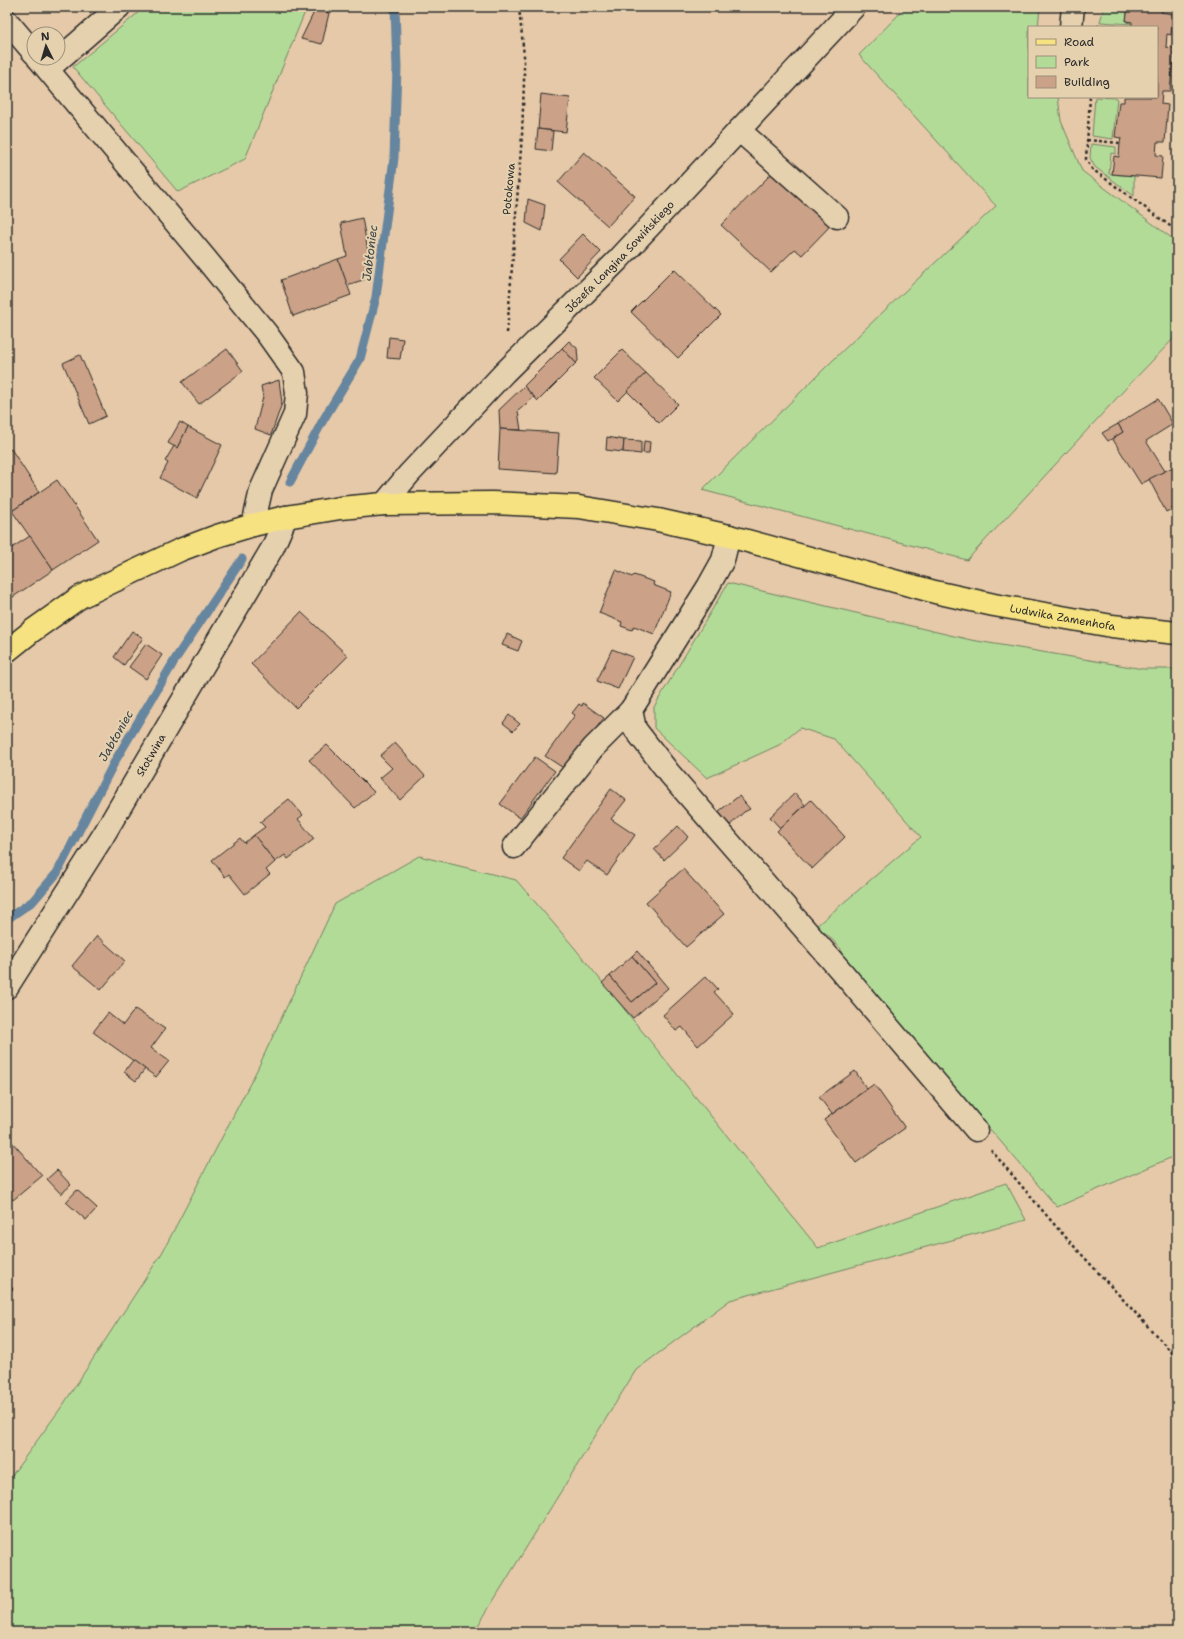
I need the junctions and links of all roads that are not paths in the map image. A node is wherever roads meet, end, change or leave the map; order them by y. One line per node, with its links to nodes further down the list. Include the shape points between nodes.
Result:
1 (119, 7): 7 (street)
2 (854, 7): 9 (street, Józefa Longina Sowińskiego)
3 (1073, 7): 5 (street)
4 (7, 21): 6 (street)
5 (1071, 26)
6 (26, 43)
7 (66, 43)
8 (45, 66): 13 (street, via 267,334 294,372 297,392 295,414 261,490)
9 (739, 130): 10 (street); 11 (street, Józefa Longina Sowińskiego, via 617,261 505,372 408,474)
10 (836, 217)
11 (384, 504): 12 (main road, Ludwika Zamenhofa); 14 (main road, Ludwika Zamenhofa, via 492,503 579,507 658,520)
12 (286, 517): 13 (main road, Ludwika Zamenhofa); 19 (street, Słotwina, via 273,546 103,836)
13 (253, 525): 16 (main road, Ludwika Zamenhofa, via 180,550 80,597)
14 (729, 536): 15 (main road, Ludwika Zamenhofa, via 994,606 1112,626); 17 (street, via 723,560 708,587)
15 (1177, 633)
16 (7, 651)
17 (631, 710): 18 (street, via 593,748); 20 (street, via 635,729 669,773)
18 (514, 847)
19 (7, 987)
20 (976, 1130)

